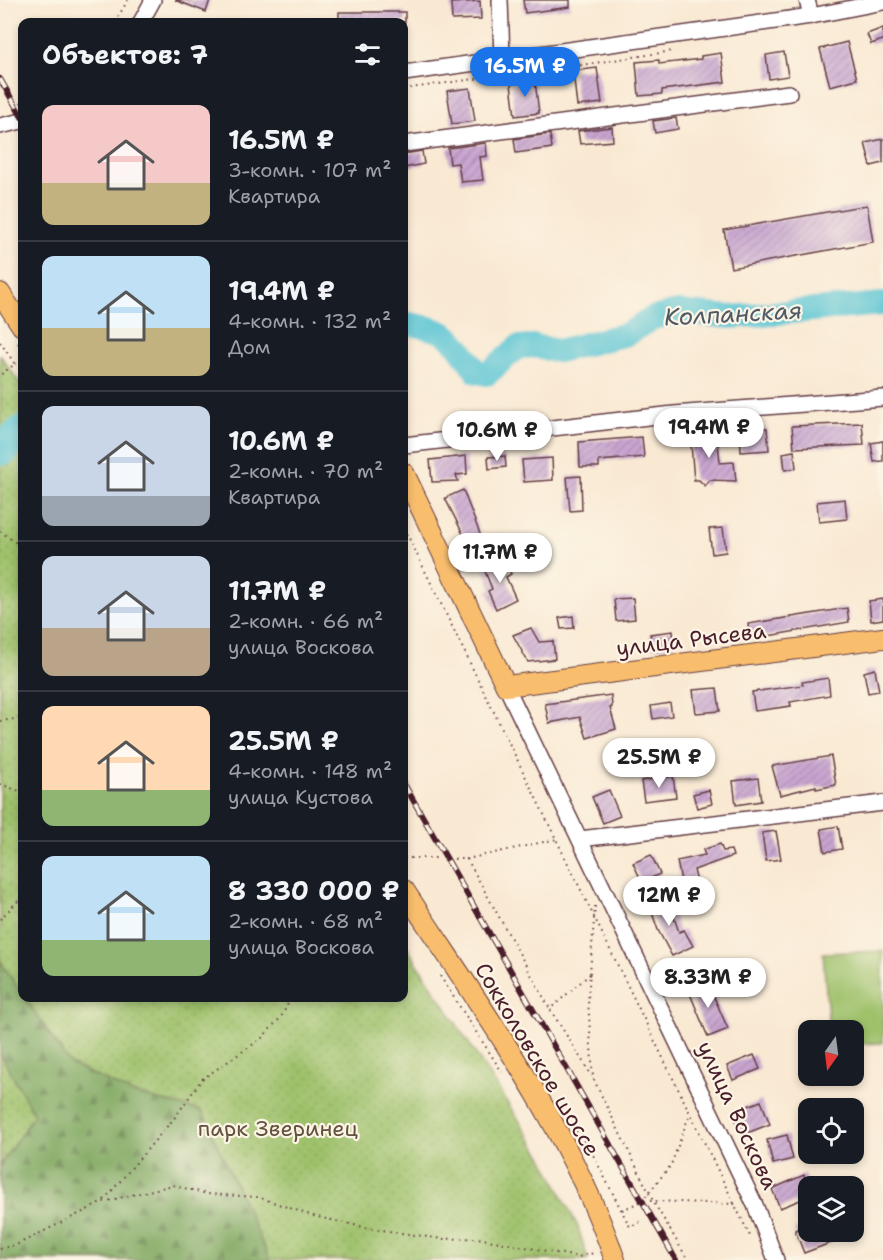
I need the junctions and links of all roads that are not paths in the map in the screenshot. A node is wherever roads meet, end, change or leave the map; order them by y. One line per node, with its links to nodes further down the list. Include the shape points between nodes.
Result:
1 (153, 0): 6 (street)
2 (500, 0): 7 (street)
3 (807, 0): 5 (street)
4 (883, 2): 5 (street)
5 (811, 16): 7 (street)
6 (143, 18)
7 (502, 58): 8 (street)
8 (408, 72)
9 (789, 93): 12 (street)
10 (18, 122): 11 (street)
11 (0, 126)
12 (408, 143)
13 (0, 293): 14 (main road)
14 (18, 320)
15 (883, 398): 16 (street, via 674,414)
16 (408, 445)
17 (408, 481): 19 (main road, улица Воскова)
18 (883, 638): 19 (main road, улица Рысева)
19 (506, 686): 21 (street, улица Воскова)
20 (883, 804): 21 (street)
21 (580, 839): 24 (street, улица Воскова, via 750,1195)
22 (408, 896): 23 (main road, Сокколовское шоссе, via 562,1140 584,1181)
23 (613, 1255)
24 (776, 1260)

